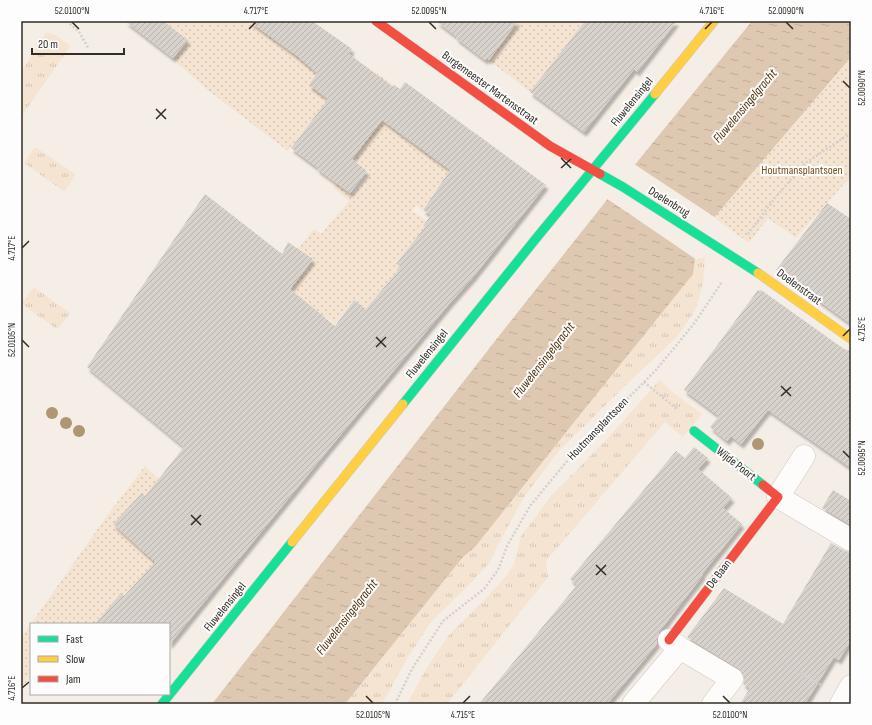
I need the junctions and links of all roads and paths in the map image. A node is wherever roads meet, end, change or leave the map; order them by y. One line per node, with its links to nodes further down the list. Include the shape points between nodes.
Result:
1 (67, 21): 4 (path, via 79,32)
2 (376, 21): 6 (street, Burgemeester Martensstraat, via 550,146)
3 (714, 21): 6 (street, Fluwelensingel)
4 (89, 49)
5 (851, 133): 7 (path, Houtmansplantsoen, via 804,164)
6 (593, 170): 7 (street, Doelenbrug); 16 (street, Fluwelensingel)
7 (731, 256): 8 (street, Doelenstraat); 9 (path, Houtmansplantsoen, via 720,285 694,325)
8 (851, 339)
9 (644, 382): 10 (path, via 683,415); 20 (path, Houtmansplantsoen, via 572,455 530,506 506,546 498,570 484,589 443,621 412,669)
10 (694, 431): 12 (street, Wijde Poort)
11 (804, 456): 12 (street)
12 (778, 497): 13 (street, Wijde Poort); 14 (street, De Baan)
13 (851, 540)
14 (674, 644): 21 (street, De Baan); 22 (street, via 732,679)
15 (781, 662): 18 (path)
16 (170, 694)
17 (169, 695): 19 (street, Fluwelensingel)
18 (845, 696)
19 (162, 704)
20 (395, 704)
21 (633, 704)
22 (714, 704)

